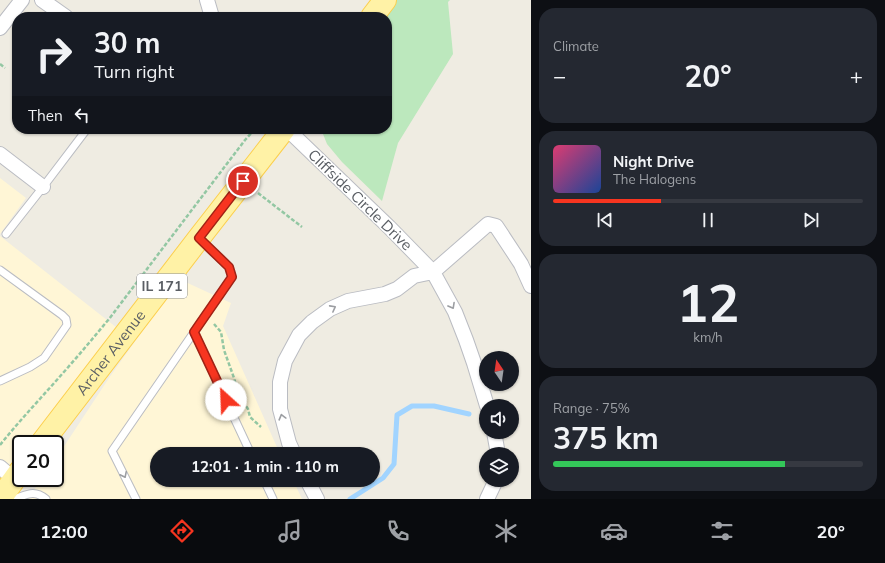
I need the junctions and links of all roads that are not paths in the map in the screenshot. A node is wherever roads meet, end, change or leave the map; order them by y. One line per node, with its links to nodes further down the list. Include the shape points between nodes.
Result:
1 (22, 0): 5 (street)
2 (42, 0): 6 (street)
3 (208, 0): 7 (street)
4 (385, 0): 8 (main road)
5 (13, 12)
6 (59, 12)
7 (209, 12)
8 (376, 12)
9 (12, 13): 10 (street)
10 (0, 28)
11 (83, 134): 15 (lane)
12 (278, 134): 17 (main road, Archer Avenue / IL 171)
13 (283, 134): 19 (street, Cliffside Circle Drive, via 389,227)
14 (0, 154): 15 (street)
15 (43, 187): 16 (lane)
16 (6, 234)
17 (199, 238): 21 (lane, via 229,267 232,277); 24 (main road, Archer Avenue / IL 171)
18 (0, 270): 22 (lane, via 62,315 67,325 44,358 30,368)
19 (433, 272): 20 (street, via 488,224 496,226 521,264); 23 (street, Cliffside Circle Drive, one-way to 23, via 455,312); 26 (street, one-way to 19, via 280,409 280,382 285,361 298,335 336,306 348,301 385,294 414,276)
20 (531, 286)
21 (194, 332): 25 (lane); 32 (lane, one-way to 32, via 112,451)
22 (0, 381)
23 (485, 399)
24 (48, 435)
25 (249, 447)
26 (291, 447)
27 (11, 486): 31 (lane, via 41,495)
28 (267, 487): 33 (lane)
29 (311, 487): 34 (street)
30 (493, 487): 35 (street)
31 (46, 499)
32 (136, 499)
33 (273, 499)
34 (317, 499)
35 (487, 499)

